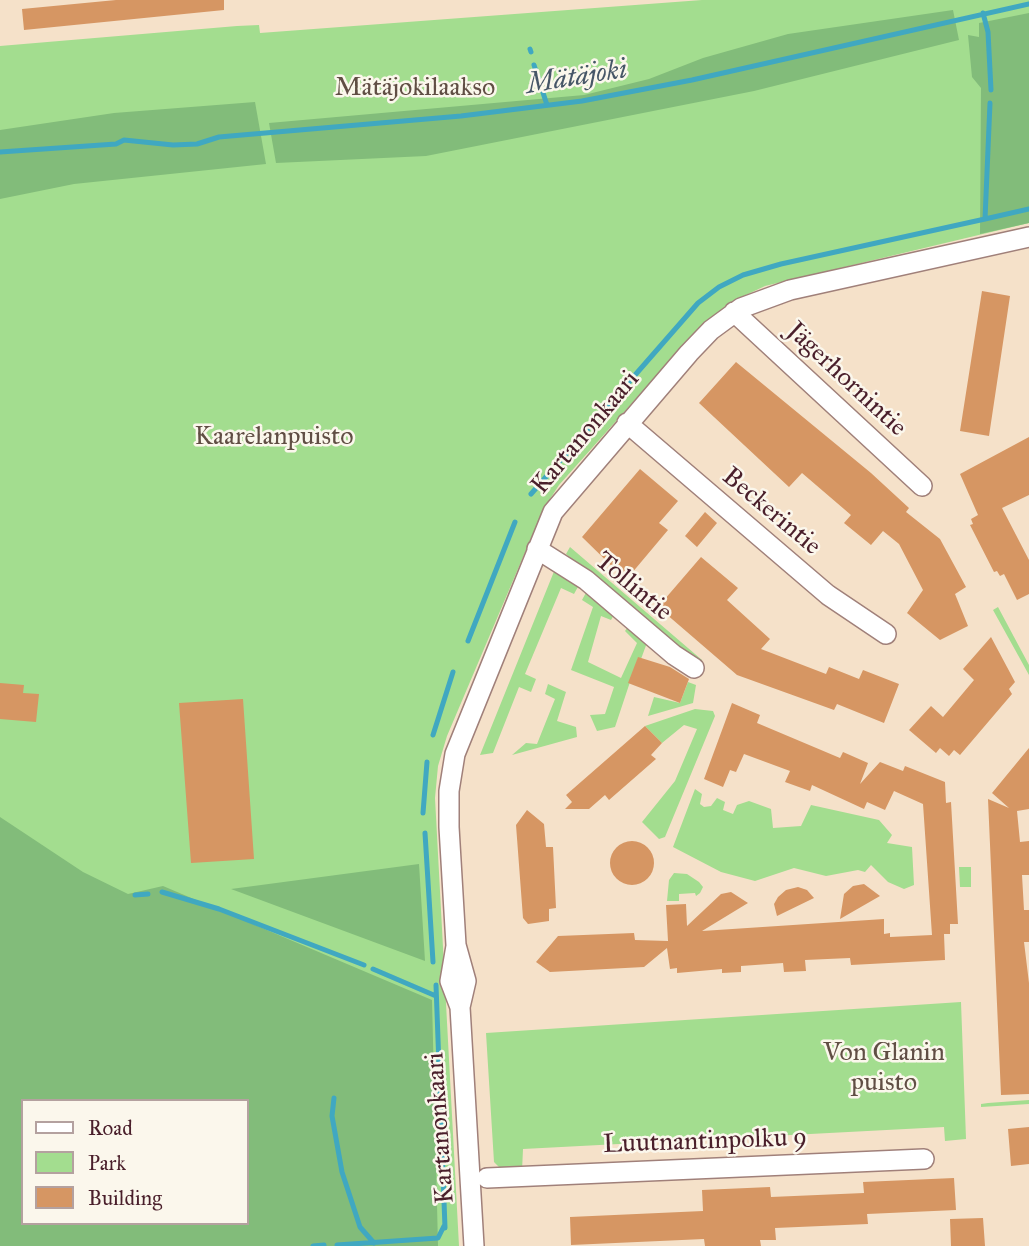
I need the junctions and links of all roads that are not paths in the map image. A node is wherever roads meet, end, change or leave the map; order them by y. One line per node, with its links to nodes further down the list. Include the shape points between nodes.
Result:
1 (1029, 237): 2 (street, Kartanonkaari, via 769,295)
2 (734, 312): 3 (street, Kartanonkaari, via 696,345); 4 (street, Jägerhornintie)
3 (627, 423): 5 (street, Kartanonkaari, via 552,512); 6 (street, Beckerintie, via 828,595)
4 (922, 486)
5 (537, 549): 7 (street, Tollintie, via 586,580); 10 (street, Kartanonkaari, via 455,754 449,790 456,945 450,981 460,1007)
6 (886, 634)
7 (694, 668)
8 (924, 1159): 9 (street, Luutnantinpolku 9)
9 (487, 1178)
10 (474, 1246)

